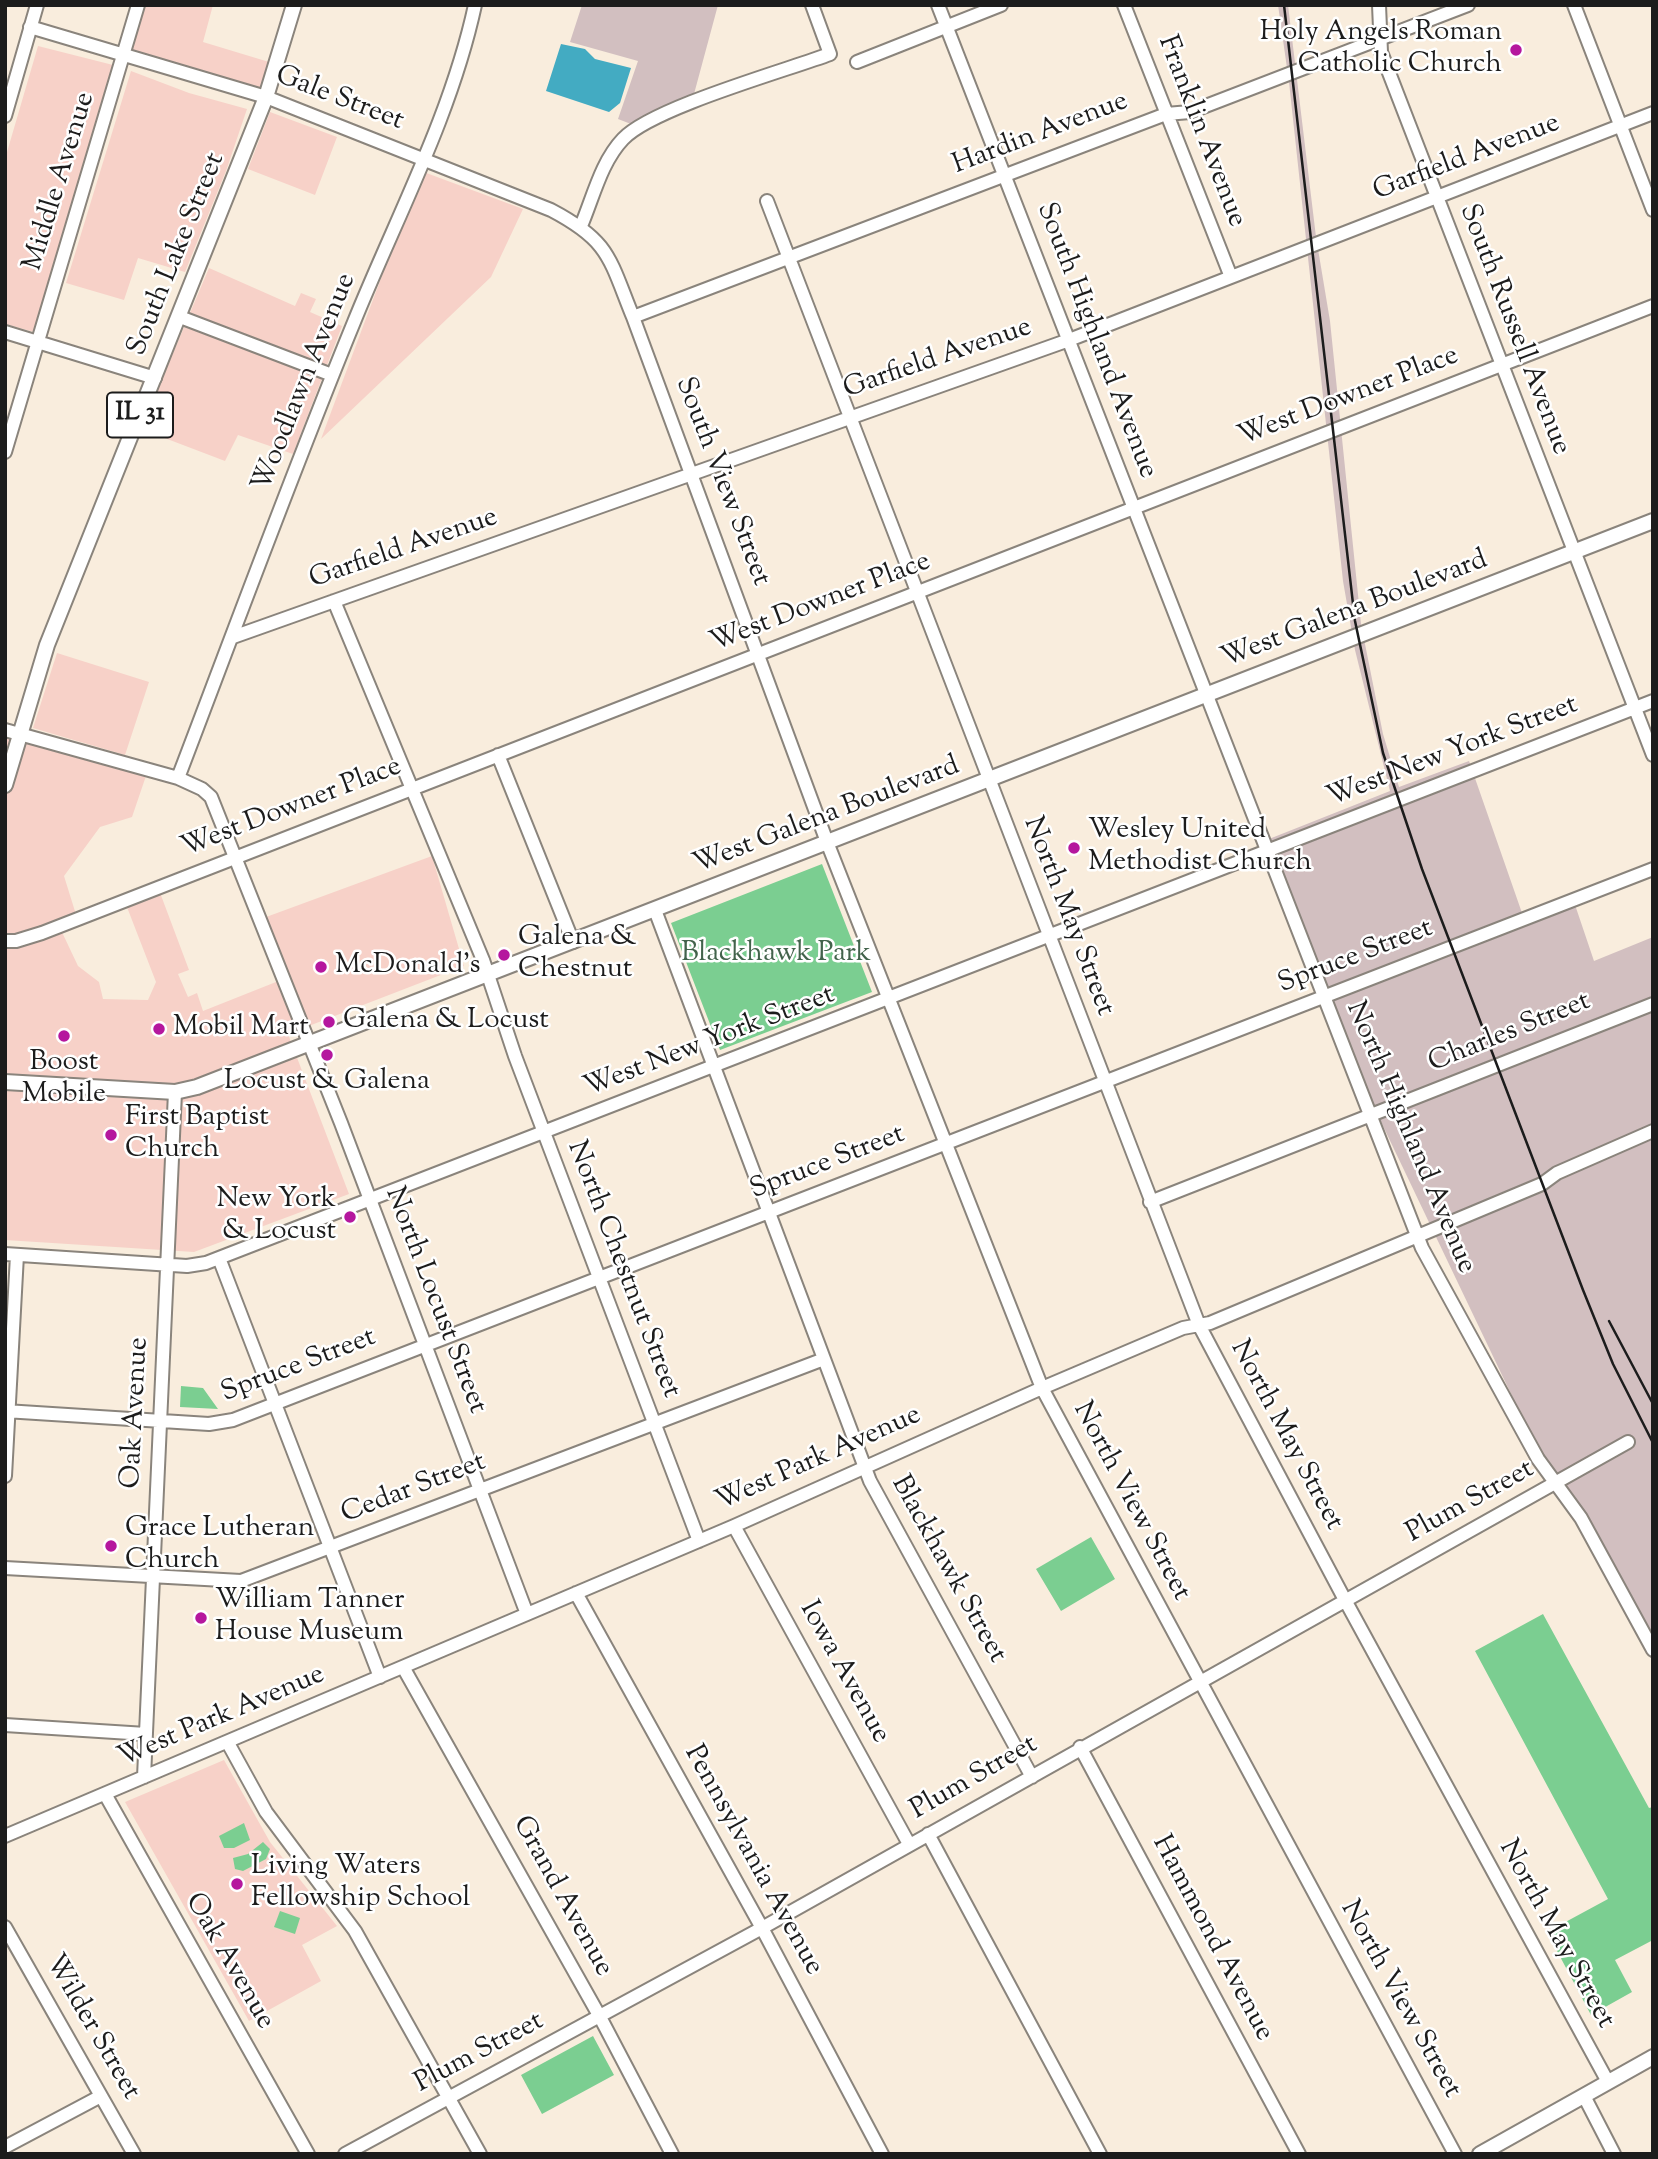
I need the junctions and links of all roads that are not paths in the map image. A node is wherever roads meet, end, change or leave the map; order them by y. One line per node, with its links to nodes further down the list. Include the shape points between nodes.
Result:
1 (37, 5): 12 (street)
2 (138, 5): 15 (street, Middle Avenue)
3 (294, 5): 17 (main road, IL 31)
4 (475, 5): 22 (street, Woodlawn Avenue, via 465,53)
5 (812, 5): 27 (street, via 830,54 641,126 623,139 608,159)
6 (938, 5): 13 (street, South Highland Avenue)
7 (1001, 5): 13 (street)
8 (1124, 5): 19 (street, Franklin Avenue)
9 (1379, 5): 14 (street, South Russell Avenue)
10 (1468, 5): 14 (street, Hardin Avenue)
11 (1574, 5): 21 (street)
12 (30, 27): 15 (street, Gale Street); 20 (street)
13 (946, 27): 16 (street); 23 (street, South Highland Avenue)
14 (1379, 39): 19 (street, Hardin Avenue, via 1191,112); 24 (street, South Russell Avenue)
15 (125, 53): 17 (street, Gale Street); 36 (street, Middle Avenue)
16 (857, 62)
17 (266, 97): 22 (street, Gale Street); 32 (main road, South Lake Street / IL 31)
18 (1653, 113): 21 (street, Garfield Avenue)
19 (1166, 114): 23 (street, Hardin Avenue); 30 (street, Franklin Avenue)
20 (5, 116)
21 (1620, 126): 24 (street, Garfield Avenue); 26 (street)
22 (424, 159): 27 (street, Gale Street); 38 (street, Woodlawn Avenue)
23 (1004, 176): 28 (street, Hardin Avenue); 35 (street, South Highland Avenue)
24 (1436, 198): 30 (street, Garfield Avenue); 37 (street, South Russell Avenue)
25 (767, 201): 28 (street, North May Street)
26 (1653, 210)
27 (581, 226): 29 (street, Gale Street, via 598,240)
28 (789, 258): 33 (street, Hardin Avenue); 40 (street, North May Street)
29 (610, 259): 33 (street, South View Street)
30 (1231, 277): 35 (street, Garfield Avenue)
31 (1653, 306): 37 (street, West Downer Place)
32 (180, 317): 38 (street); 39 (main road, South Lake Street / IL 31)
33 (633, 317): 42 (street, South View Street)
34 (5, 332): 36 (street)
35 (1069, 340): 40 (street, Garfield Avenue); 43 (street, South Highland Avenue)
36 (38, 342): 39 (street); 41 (street, Middle Avenue)
37 (1500, 365): 43 (street, West Downer Place); 45 (street, South Russell Avenue)
38 (332, 375): 48 (street, Woodlawn Avenue)
39 (155, 378): 54 (main road, South Lake Street / IL 31, via 47,645)
40 (850, 417): 42 (street, Garfield Avenue); 46 (street, North May Street)
41 (5, 452)
42 (691, 475): 47 (street, Garfield Avenue); 49 (street, South View Street)
43 (1134, 508): 46 (street, West Downer Place); 50 (street, South Highland Avenue)
44 (1653, 521): 45 (main road, West Galena Boulevard)
45 (1573, 552): 50 (main road, West Galena Boulevard); 52 (street, South Russell Avenue)
46 (918, 592): 49 (street, West Downer Place); 58 (street, North May Street)
47 (334, 601): 48 (street, Garfield Avenue); 60 (street, North Chestnut Street)
48 (233, 636): 57 (street, Woodlawn Avenue)
49 (760, 653): 55 (street, West Downer Place); 61 (street, South View Street)
50 (1207, 694): 58 (main road, West Galena Boulevard); 62 (street, North Highland Avenue)
51 (1653, 702): 52 (street, West New York Street)
52 (1635, 709): 56 (street, South Russell Avenue); 62 (street, West New York Street)
53 (5, 730): 54 (street, North Locust Street)
54 (21, 734): 57 (street, North Locust Street); 59 (main road, South Lake Street / IL 31)
55 (498, 755): 60 (street, West Downer Place); 68 (street)
56 (1653, 755)
57 (178, 778): 63 (street, North Locust Street, via 211,797)
58 (988, 781): 61 (main road, West Galena Boulevard); 66 (street, North May Street)
59 (5, 785)
60 (412, 789): 63 (street, West Downer Place); 69 (street, North Chestnut Street)
61 (827, 842): 65 (main road, West Galena Boulevard); 71 (street, North View Street)
62 (1268, 851): 66 (street, West New York Street); 70 (street, North Highland Avenue)
63 (236, 858): 67 (street, West Downer Place, via 30,937); 73 (street, North Locust Street)
64 (1653, 869): 70 (street, Spruce Street)
65 (655, 910): 68 (main road, West Galena Boulevard); 74 (street, Blackhawk Street)
66 (1048, 936): 71 (street, West New York Street); 76 (street, North May Street)
67 (5, 941)
68 (573, 942): 69 (main road, West Galena Boulevard)
69 (486, 976): 73 (main road, West Galena Boulevard); 80 (street, North Chestnut Street)
70 (1323, 996): 76 (street, Spruce Street); 78 (street, North Highland Avenue)
71 (889, 999): 74 (street, West New York Street); 81 (street, North View Street)
72 (1653, 1004): 78 (street, Charles Street)
73 (310, 1044): 77 (main road, West Galena Boulevard); 82 (street, North Locust Street)
74 (713, 1068): 80 (street, West New York Street); 84 (street, Blackhawk Street)
75 (5, 1082): 77 (main road, West Galena Boulevard)
76 (1104, 1082): 81 (street, Spruce Street); 83 (street, North May Street)
77 (175, 1092): 88 (street, Oak Avenue)
78 (1370, 1116): 83 (street, Charles Street); 85 (street, North Highland Avenue)
79 (1653, 1131): 85 (street, West Park Avenue)
80 (545, 1133): 82 (street, West New York Street); 89 (street, North Chestnut Street)
81 (946, 1145): 84 (street, Spruce Street); 93 (street, North View Street)
82 (369, 1200): 87 (street, West New York Street); 91 (street, North Locust Street)
83 (1150, 1202): 90 (street, North May Street)
84 (770, 1213): 89 (street, Spruce Street); 92 (street, Blackhawk Street)
85 (1417, 1236): 90 (street, West Park Avenue); 101 (street, North Highland Avenue)
86 (11, 1255): 88 (street, West New York Street); 95 (street)
87 (219, 1258): 88 (street, West New York Street, via 196,1265); 94 (street)
88 (169, 1264): 96 (street, Oak Avenue)
89 (599, 1280): 91 (street, Spruce Street); 97 (street, North Chestnut Street)
90 (1199, 1325): 93 (street, West Park Avenue); 109 (street, North May Street)
91 (425, 1346): 94 (street, Spruce Street); 102 (street, North Locust Street)
92 (824, 1359): 97 (street, Cedar Street); 99 (street, Blackhawk Street)
93 (1042, 1388): 99 (street, West Park Avenue); 114 (street, North View Street)
94 (276, 1404): 96 (street, Spruce Street, via 221,1424); 105 (street)
95 (7, 1411): 96 (street, Spruce Street); 100 (street)
96 (162, 1421): 107 (street, Oak Avenue)
97 (654, 1424): 102 (street, Cedar Street); 104 (street, North Chestnut Street)
98 (1628, 1442): 101 (street, Plum Street)
99 (865, 1467): 103 (street, West Park Avenue); 120 (street, Blackhawk Street)
100 (5, 1476)
101 (1556, 1484): 109 (street, Plum Street); 111 (street, North Highland Avenue, via 1581,1518)
102 (480, 1491): 105 (street, Cedar Street); 110 (street, North Locust Street)
103 (734, 1526): 104 (street, West Park Avenue); 124 (street, Iowa Avenue)
104 (699, 1541): 108 (street, West Park Avenue)
105 (331, 1548): 107 (street, Cedar Street, via 241,1581); 113 (street)
106 (5, 1569): 107 (street, Cedar Street)
107 (154, 1577): 116 (street, Oak Avenue)
108 (576, 1593): 110 (street, West Park Avenue); 126 (street, Pennsylvania Avenue)
109 (1345, 1600): 114 (street, Plum Street); 129 (street, North May Street)
110 (527, 1614): 112 (street, West Park Avenue)
111 (1653, 1650)
112 (403, 1667): 113 (street, West Park Avenue); 127 (street, Grand Avenue)
113 (380, 1677): 117 (street, West Park Avenue)
114 (1198, 1682): 118 (street, Plum Street); 142 (street, North View Street)
115 (5, 1725): 116 (street)
116 (146, 1734): 119 (street, Oak Avenue)
117 (228, 1743): 119 (street, West Park Avenue); 132 (street, via 266,1812 350,1924)
118 (1080, 1747): 120 (street, Plum Street); 141 (street, Hammond Avenue)
119 (144, 1777): 121 (street, West Park Avenue)
120 (1032, 1777): 122 (street, Plum Street)
121 (105, 1794): 123 (street, West Park Avenue); 135 (street, Oak Avenue)
122 (928, 1834): 124 (street, Plum Street); 140 (street)
123 (5, 1836)
124 (909, 1844): 126 (street, Plum Street)
125 (5, 1927): 130 (street, Wilder Street)
126 (762, 1928): 127 (street, Plum Street); 139 (street, Pennsylvania Avenue)
127 (600, 2017): 132 (street, Plum Street); 138 (street, Grand Avenue)
128 (1653, 2057): 129 (main road)
129 (1608, 2082): 131 (main road)
130 (101, 2096): 133 (street); 134 (street, Wilder Street)
131 (1584, 2096): 143 (main road); 144 (street)
132 (450, 2098): 136 (street, Plum Street); 137 (street)
133 (5, 2147)
134 (134, 2154)
135 (309, 2154)
136 (345, 2154)
137 (480, 2154)
138 (672, 2154)
139 (882, 2154)
140 (1100, 2154)
141 (1299, 2154)
142 (1455, 2154)
143 (1480, 2154)
144 (1614, 2154)

